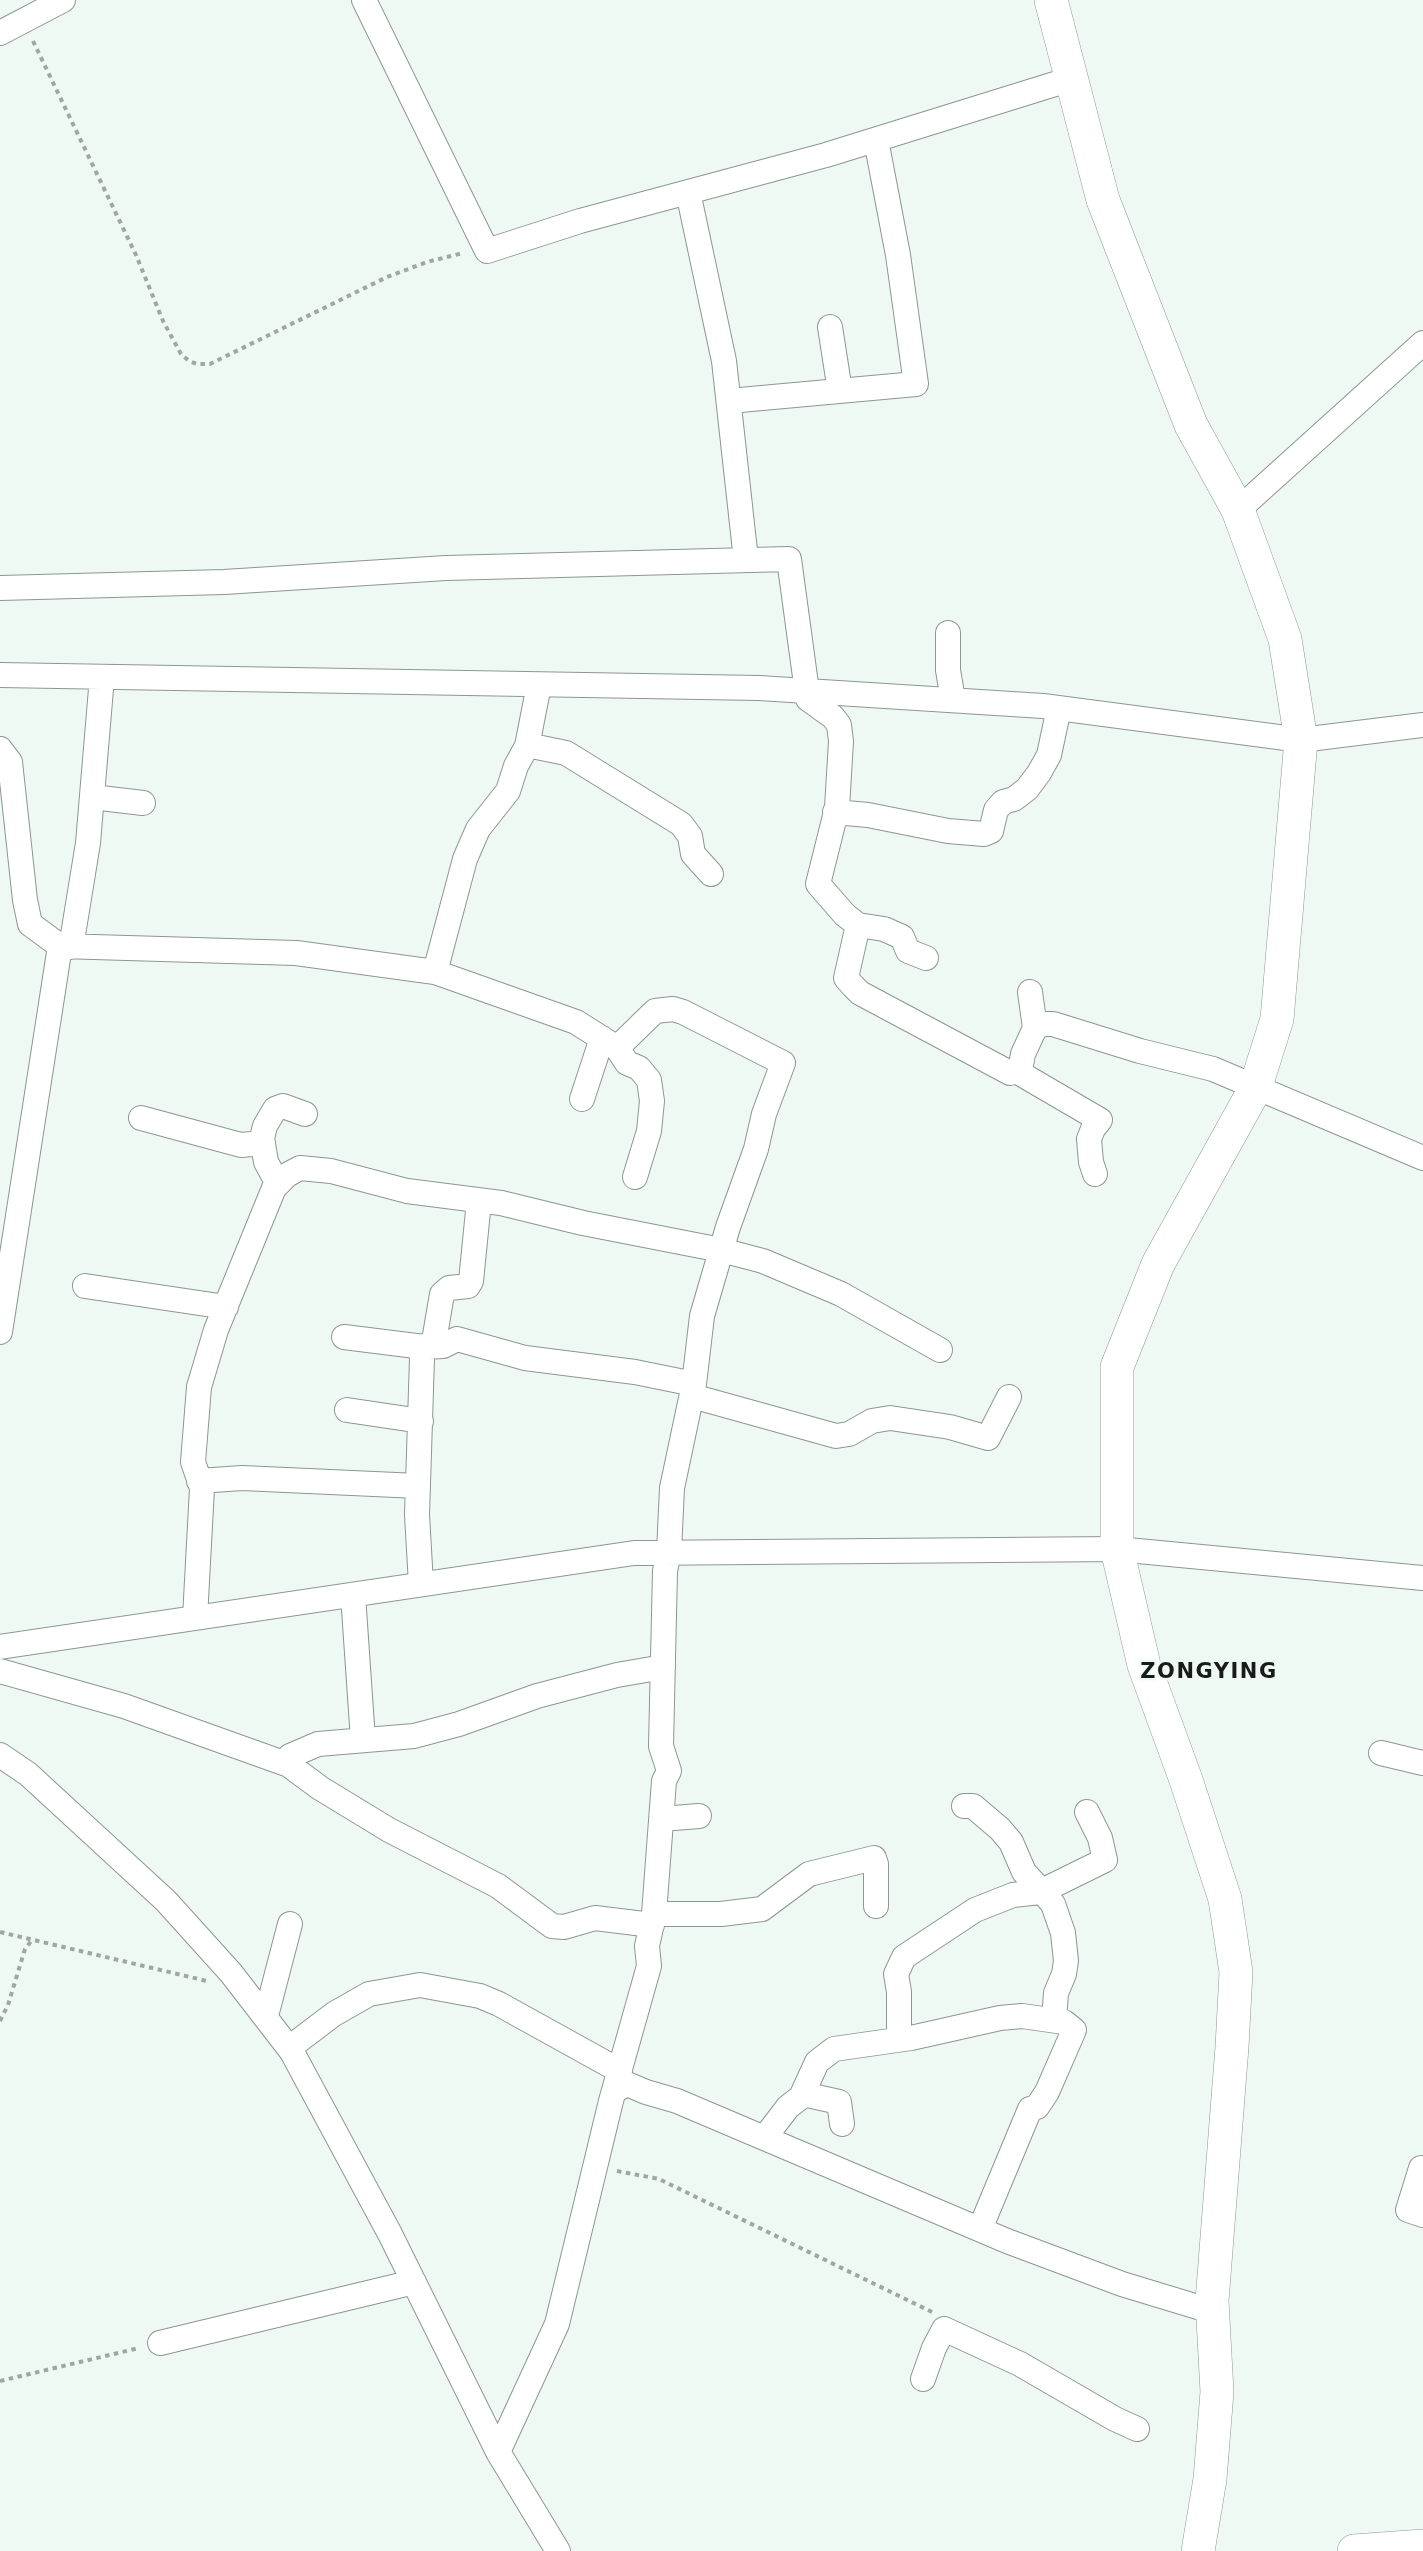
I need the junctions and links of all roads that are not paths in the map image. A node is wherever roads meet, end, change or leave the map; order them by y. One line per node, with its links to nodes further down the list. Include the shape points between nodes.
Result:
1 (63, 0): 4 (street)
2 (364, 0): 7 (street, via 487,250)
3 (1051, 0): 5 (street)
4 (0, 33)
5 (1071, 79): 6 (street); 12 (street, via 1103,200 1150,326 1191,425)
6 (876, 140): 7 (street); 10 (street, via 916,384)
7 (688, 192): 11 (street)
8 (830, 327): 10 (street)
9 (1423, 343): 12 (street)
10 (840, 391): 11 (street)
11 (729, 401): 13 (street)
12 (1238, 510): 23 (street, via 1286,639)
13 (746, 560): 14 (street, via 446,568 236,581); 19 (street, via 789,559)
14 (0, 588)
15 (948, 633): 20 (street)
16 (0, 675): 17 (street)
17 (102, 677): 18 (street); 26 (street)
18 (538, 685): 19 (street); 24 (street)
19 (808, 691): 20 (street); 28 (street, via 808,699 839,725)
20 (953, 700): 21 (street)
21 (1059, 708): 23 (street); 28 (street, via 1049,755 1039,774 1027,789 996,810 991,831 948,831 868,814)
22 (1423, 725): 23 (street)
23 (1301, 740): 38 (street, via 1277,1019)
24 (527, 745): 29 (street, via 566,753 681,824 690,836 693,854); 33 (street, via 508,791 478,829 465,859)
25 (0, 749): 31 (street, via 10,762 30,924)
26 (92, 797): 27 (street); 31 (street, via 88,843)
27 (143, 803)
28 (835, 812): 30 (street, via 818,884)
29 (711, 874)
30 (858, 925): 32 (street, via 902,937 908,951); 37 (street, via 846,978 860,993 1010,1073)
31 (65, 946): 33 (street, via 296,952); 49 (street)
32 (926, 958)
33 (435, 972): 36 (street, via 576,1022)
34 (1030, 992): 35 (street)
35 (1035, 1028): 37 (street); 38 (street, via 1053,1024 1213,1069)
36 (610, 1043): 39 (street); 45 (street, via 649,1080 649,1131); 48 (street, via 655,1011 673,1009 783,1063)
37 (1016, 1071): 44 (street, via 1100,1120 1089,1139)
38 (1255, 1089): 43 (street); 62 (street, via 1158,1264 1117,1367)
39 (582, 1099)
40 (305, 1114): 42 (street, via 283,1106 275,1109)
41 (141, 1118): 42 (street, via 241,1144)
42 (263, 1143): 46 (street, via 266,1162)
43 (1423, 1158)
44 (1095, 1174)
45 (635, 1177)
46 (278, 1184): 47 (street, via 300,1168 331,1171 407,1191); 51 (street)
47 (479, 1201): 48 (street); 54 (street, via 471,1281 468,1286 449,1288 442,1294 434,1341)
48 (721, 1250): 55 (street, via 763,1261 841,1294); 56 (street, via 702,1316)
49 (4, 1279): 52 (street)
50 (86, 1286): 51 (street)
51 (226, 1307): 60 (street, via 199,1387 193,1462)
52 (0, 1332)
53 (344, 1337): 54 (street)
54 (424, 1347): 56 (street, via 457,1340 525,1358 635,1372); 59 (street)
55 (940, 1350)
56 (693, 1390): 57 (street, via 836,1436 890,1418 950,1426 988,1438); 63 (street, via 672,1488)
57 (1009, 1396)
58 (347, 1410): 59 (street)
59 (421, 1421): 61 (street)
60 (200, 1481): 61 (street, via 242,1478); 67 (street)
61 (418, 1486): 65 (street)
62 (1117, 1549): 63 (street); 64 (street); 96 (street, via 1144,1665 1225,1899 1236,1972)
63 (669, 1552): 65 (street, via 634,1553); 69 (street, via 665,1571)
64 (1423, 1578)
65 (421, 1584): 66 (street)
66 (353, 1595): 67 (street); 71 (street)
67 (195, 1618): 68 (street)
68 (0, 1647)
69 (663, 1667): 71 (street, via 537,1696 414,1736); 79 (street, via 661,1746 669,1771 664,1781)
70 (0, 1671): 75 (street, via 124,1706)
71 (363, 1740): 75 (street, via 318,1744 290,1756)
72 (1381, 1753): 74 (street)
73 (0, 1755): 84 (street, via 28,1774 166,1901)
74 (1423, 1763)
75 (289, 1765): 82 (street, via 389,1830 498,1886 552,1926 564,1927 595,1918)
76 (964, 1806): 80 (street, via 973,1806 1011,1842 1024,1872)
77 (1087, 1812): 80 (street, via 1100,1838 1105,1860)
78 (699, 1816): 79 (street)
79 (661, 1819): 82 (street)
80 (1040, 1892): 85 (street, via 1053,1905 1065,1948); 86 (street, via 1012,1895 975,1910 904,1957 896,1974)
81 (876, 1906): 82 (street, via 874,1858 809,1874 762,1909)
82 (653, 1919): 88 (street, via 647,1946 649,1966)
83 (290, 1924): 84 (street)
84 (266, 2016): 87 (street)
85 (1054, 2020): 86 (street, via 1000,2018); 94 (street, via 1074,2030 1047,2092 1038,2107 1030,2109)
86 (899, 2039): 89 (street, via 834,2049 817,2062)
87 (289, 2048): 88 (street, via 334,2014 369,1994 420,1985 480,1996 499,2004); 95 (street)
88 (617, 2081): 91 (street); 100 (street, via 557,2324)
89 (803, 2094): 90 (street, via 839,2102); 91 (street)
90 (842, 2124)
91 (765, 2137): 94 (street)
92 (1421, 2168): 93 (street, via 1408,2210)
93 (1423, 2215)
94 (980, 2229): 96 (street, via 1122,2284)
95 (414, 2282): 97 (street); 100 (street)
96 (1211, 2312): 103 (street, via 1217,2392 1210,2479)
97 (160, 2343)
98 (923, 2379): 99 (street, via 944,2329 1020,2364)
99 (1137, 2429)
100 (498, 2452): 102 (street)
101 (1423, 2546): 104 (street)
102 (558, 2551)
103 (1198, 2551)
104 (1354, 2551)

